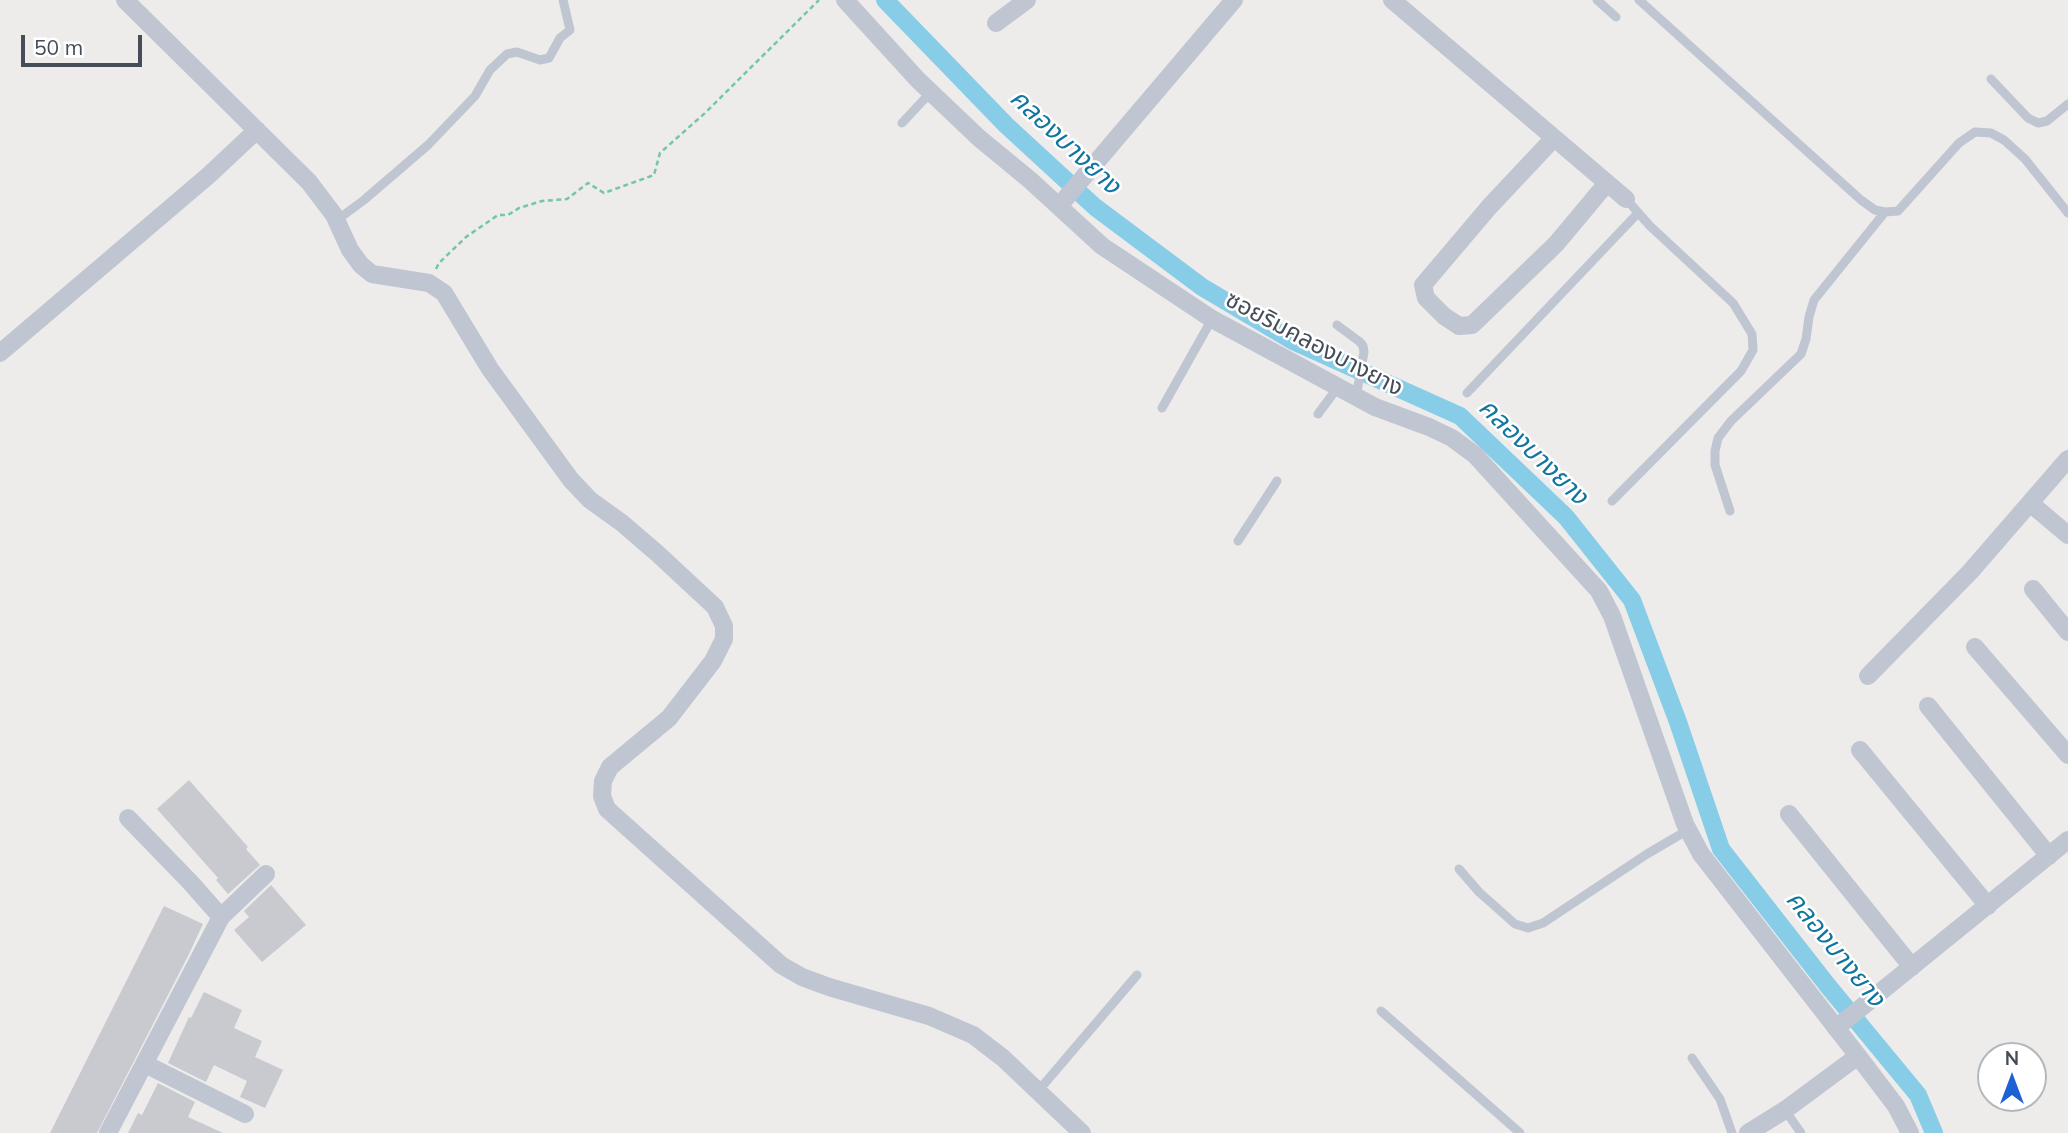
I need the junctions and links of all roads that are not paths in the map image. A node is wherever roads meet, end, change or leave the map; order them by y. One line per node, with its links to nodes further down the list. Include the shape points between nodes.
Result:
1 (125, 0): 15 (street)
2 (563, 0): 22 (lane, via 570,30 549,58 540,61 517,52 507,54 428,145)
3 (845, 0): 12 (street, ซอยริมคลองบางยาง)
4 (1027, 0): 10 (street)
5 (1232, 0): 18 (street)
6 (1392, 0): 16 (street)
7 (1597, 0): 9 (lane)
8 (1639, 0): 20 (lane, via 1861,200)
9 (1616, 17)
10 (996, 23)
11 (1991, 79): 13 (lane, via 2028,118 2038,122 2047,121)
12 (931, 92): 14 (lane); 18 (street, ซอยริมคลองบางยาง, via 979,138)
13 (2068, 104)
14 (902, 123)
15 (257, 130): 22 (street, via 309,182); 25 (street)
16 (1554, 138): 17 (street); 17 (street, via 1423,285 1426,298 1444,316 1459,326 1472,325 1556,244)
17 (1607, 183): 19 (street)
18 (1062, 202): 23 (street, ซอยริมคลองบางยาง, via 1102,246)
19 (1632, 206): 28 (lane); 33 (lane, via 1733,303 1752,334 1753,349 1741,371)
20 (1885, 212): 21 (lane, via 1898,211 1975,132 2004,140); 35 (lane, via 1814,300 1801,354 1718,438 1715,465)
21 (2068, 213)
22 (337, 220): 61 (street, via 350,250 372,274 429,283 444,293 490,369 571,480 704,595 724,626 724,639 713,661 669,718 610,767 603,781 607,809 781,965 829,987 929,1016 972,1035)
23 (1212, 319): 26 (street, ซอยริมคลองบางยาง); 29 (lane)
24 (1337, 325): 27 (lane, via 1360,342 1364,352)
25 (0, 353)
26 (1338, 387): 27 (street, ซอยริมคลองบางยาง); 30 (lane)
27 (1358, 388): 47 (street, ซอยริมคลองบางยาง, via 1375,407 1452,438 1475,455 1599,591)
28 (1467, 393)
29 (1162, 408)
30 (1318, 414)
31 (2068, 459): 34 (street)
32 (1277, 481): 37 (lane)
33 (1612, 501)
34 (2029, 503): 36 (street); 41 (street, via 1970,572)
35 (1730, 511)
36 (2068, 535)
37 (1238, 541)
38 (2033, 589): 39 (street)
39 (2068, 632)
40 (1975, 648): 44 (street)
41 (1868, 676)
42 (1928, 706): 49 (street)
43 (1860, 750): 52 (street)
44 (2068, 755)
45 (1789, 814): 54 (street)
46 (128, 818): 53 (street)
47 (1688, 830): 50 (lane, via 1528,929 1515,925); 57 (street, ซอยริมคลองบางยาง, via 1701,854)
48 (2068, 841): 49 (street)
49 (2049, 856): 52 (street)
50 (1459, 869)
51 (266, 874): 53 (street)
52 (1988, 906): 54 (street)
53 (221, 918): 60 (street)
54 (1912, 967): 57 (street)
55 (1137, 975): 61 (lane)
56 (1381, 1011): 66 (lane)
57 (1843, 1022): 58 (street, ซอยริมคลองบางยาง)
58 (1858, 1056): 62 (street); 70 (street, ซอยริมคลองบางยาง, via 1896,1106)
59 (1692, 1059): 67 (lane, via 1720,1099)
60 (145, 1064): 63 (street); 64 (street)
61 (1039, 1090): 65 (street)
62 (1784, 1110): 68 (street); 69 (lane)
63 (245, 1114)
64 (108, 1133)
65 (1082, 1133)
66 (1520, 1133)
67 (1732, 1133)
68 (1748, 1133)
69 (1801, 1133)
70 (1910, 1133)

